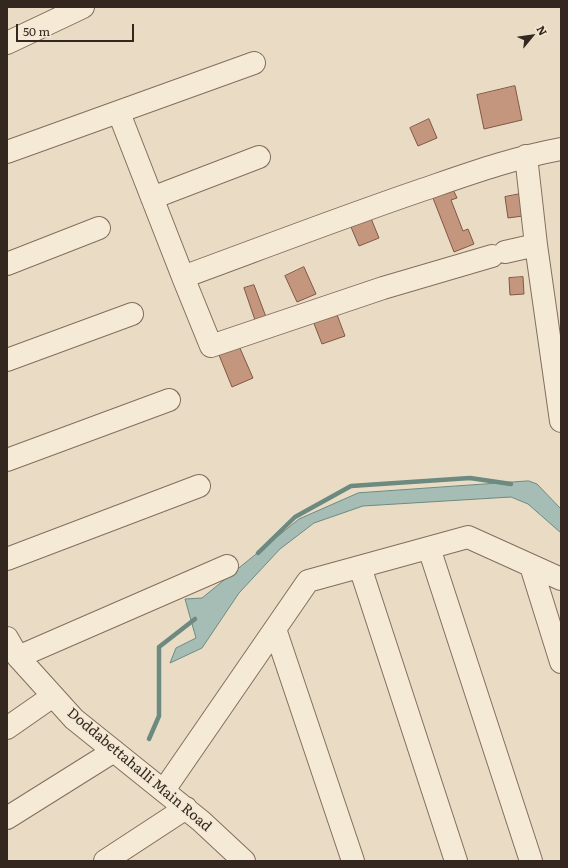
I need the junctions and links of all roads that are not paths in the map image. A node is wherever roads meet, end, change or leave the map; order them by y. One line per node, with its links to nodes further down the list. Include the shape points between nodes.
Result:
1 (83, 7): 2 (street)
2 (7, 43)
3 (254, 63): 4 (street)
4 (119, 113): 6 (street); 9 (street)
5 (561, 149): 7 (street)
6 (7, 152)
7 (526, 156): 11 (street); 13 (street, via 388,202)
8 (259, 157): 9 (street)
9 (152, 198): 13 (street)
10 (99, 228): 12 (street)
11 (536, 245): 13 (street, via 383,288 211,346); 17 (street)
12 (7, 264)
13 (183, 277)
14 (132, 314): 15 (street)
15 (7, 360)
16 (169, 400): 18 (street)
17 (561, 421)
18 (7, 460)
19 (199, 486): 21 (street)
20 (429, 548): 23 (street, via 468,537); 24 (street); 40 (street)
21 (7, 559)
22 (227, 566): 28 (street)
23 (531, 566): 25 (street); 29 (street)
24 (360, 567): 26 (street, via 308,581); 39 (street)
25 (561, 579)
26 (275, 629): 33 (street); 38 (street)
27 (7, 638): 28 (street, Doddabettahalli Main Road)
28 (18, 656): 30 (street, Doddabettahalli Main Road)
29 (561, 662)
30 (53, 696): 31 (street); 32 (street, Doddabettahalli Main Road, via 74,719)
31 (7, 728)
32 (114, 751): 33 (street, Doddabettahalli Main Road); 35 (street)
33 (164, 790): 34 (street, Doddabettahalli Main Road)
34 (186, 808): 36 (street); 37 (street, Doddabettahalli Main Road)
35 (7, 818)
36 (105, 861)
37 (244, 861)
38 (353, 861)
39 (456, 861)
40 (531, 861)

